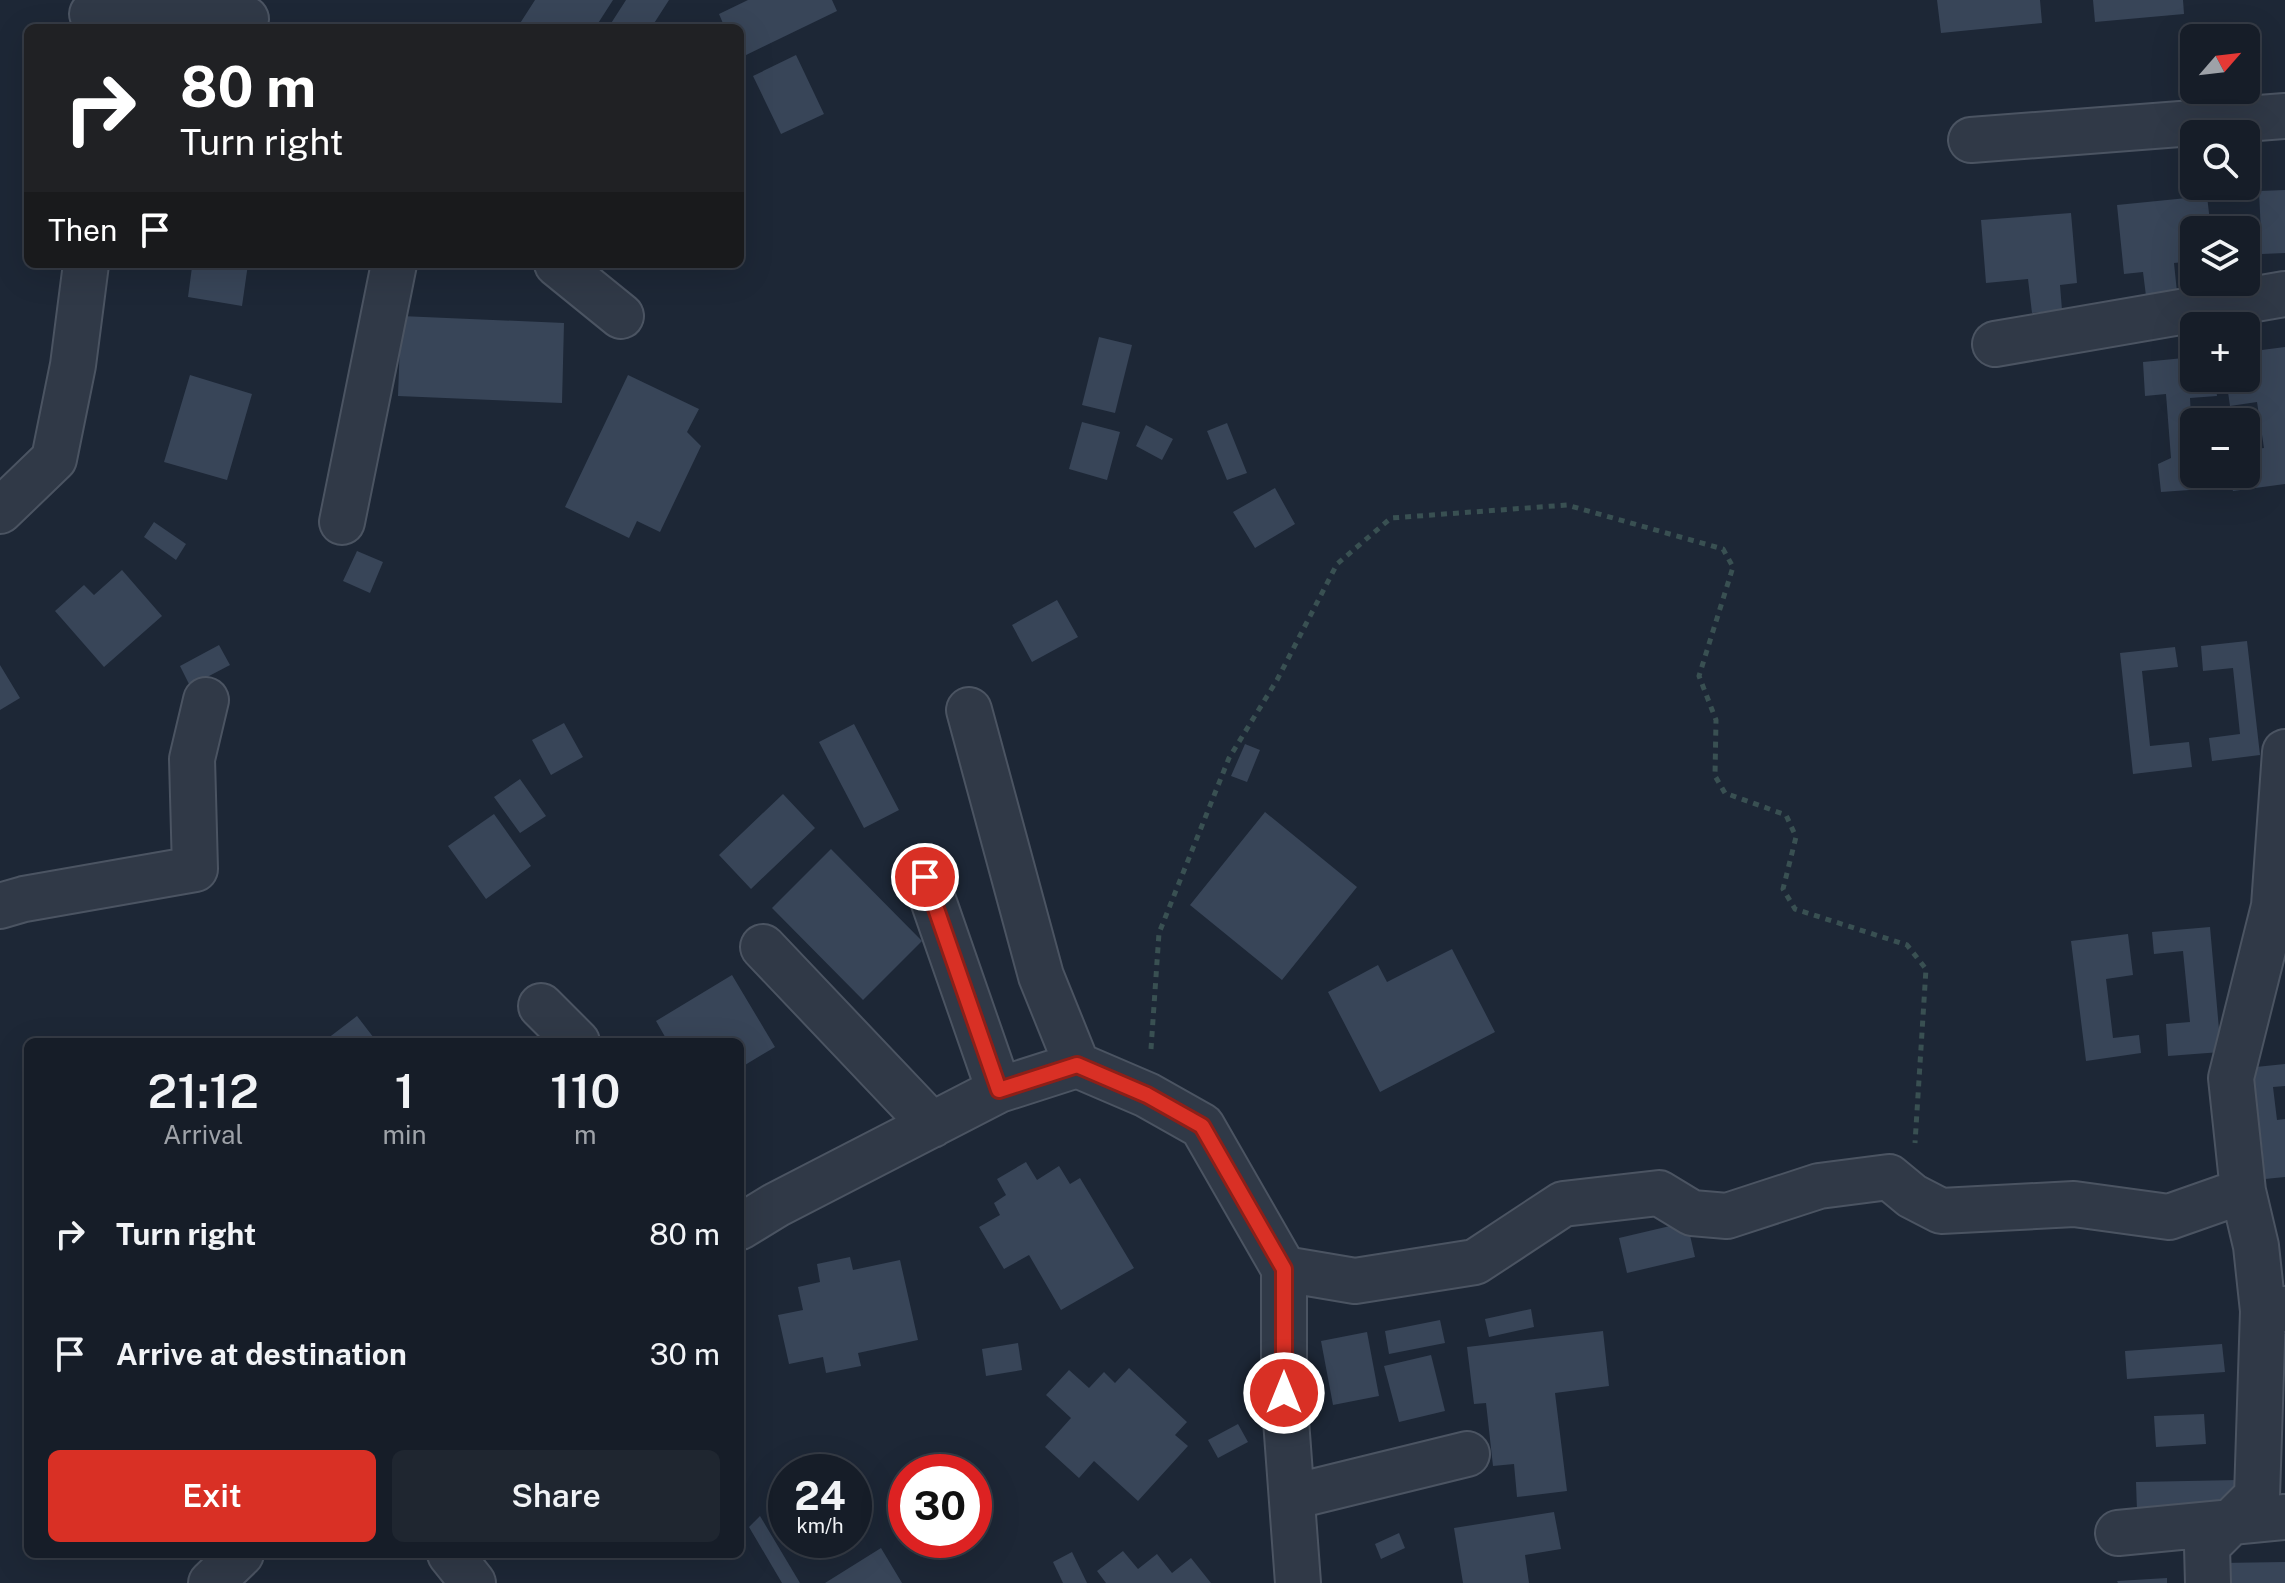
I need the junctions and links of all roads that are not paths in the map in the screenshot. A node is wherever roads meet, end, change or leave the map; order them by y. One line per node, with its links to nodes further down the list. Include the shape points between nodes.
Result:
1 (92, 14): 2 (street)
2 (246, 19)
3 (2285, 116): 4 (street)
4 (1971, 140)
5 (85, 268): 11 (street, via 54,459)
6 (393, 268): 12 (street)
7 (562, 268): 9 (street)
8 (2285, 294): 10 (street)
9 (621, 316)
10 (1995, 344)
11 (0, 511)
12 (342, 522)
13 (206, 700): 17 (street, via 192,759 195,869)
14 (969, 710): 22 (street, via 1041,976)
15 (2284, 757): 18 (street)
16 (925, 877): 23 (street)
17 (0, 906)
18 (2280, 907): 25 (street, via 2231,1078)
19 (763, 947): 24 (street)
20 (541, 1006): 21 (street)
21 (573, 1038)
22 (1077, 1065): 23 (street); 27 (street, via 1202,1126)
23 (999, 1090): 24 (street)
24 (932, 1125): 26 (street)
25 (2243, 1191): 27 (street, via 2169,1217 2074,1204 1941,1211 1889,1177 1819,1186 1727,1216 1692,1213 1659,1193 1563,1204 1475,1262 1355,1281); 28 (street)
26 (745, 1217)
27 (1284, 1269): 30 (street, via 1284,1393)
28 (2274, 1310): 32 (street, via 2257,1496)
29 (1467, 1454): 30 (street)
30 (1292, 1497): 38 (street)
31 (2285, 1517): 32 (street)
32 (2231, 1522): 33 (street); 39 (street, via 2207,1546)
33 (2118, 1533)
34 (237, 1558): 36 (street)
35 (453, 1558): 37 (street)
36 (211, 1583)
37 (473, 1583)
38 (1298, 1583)
39 (2208, 1583)

